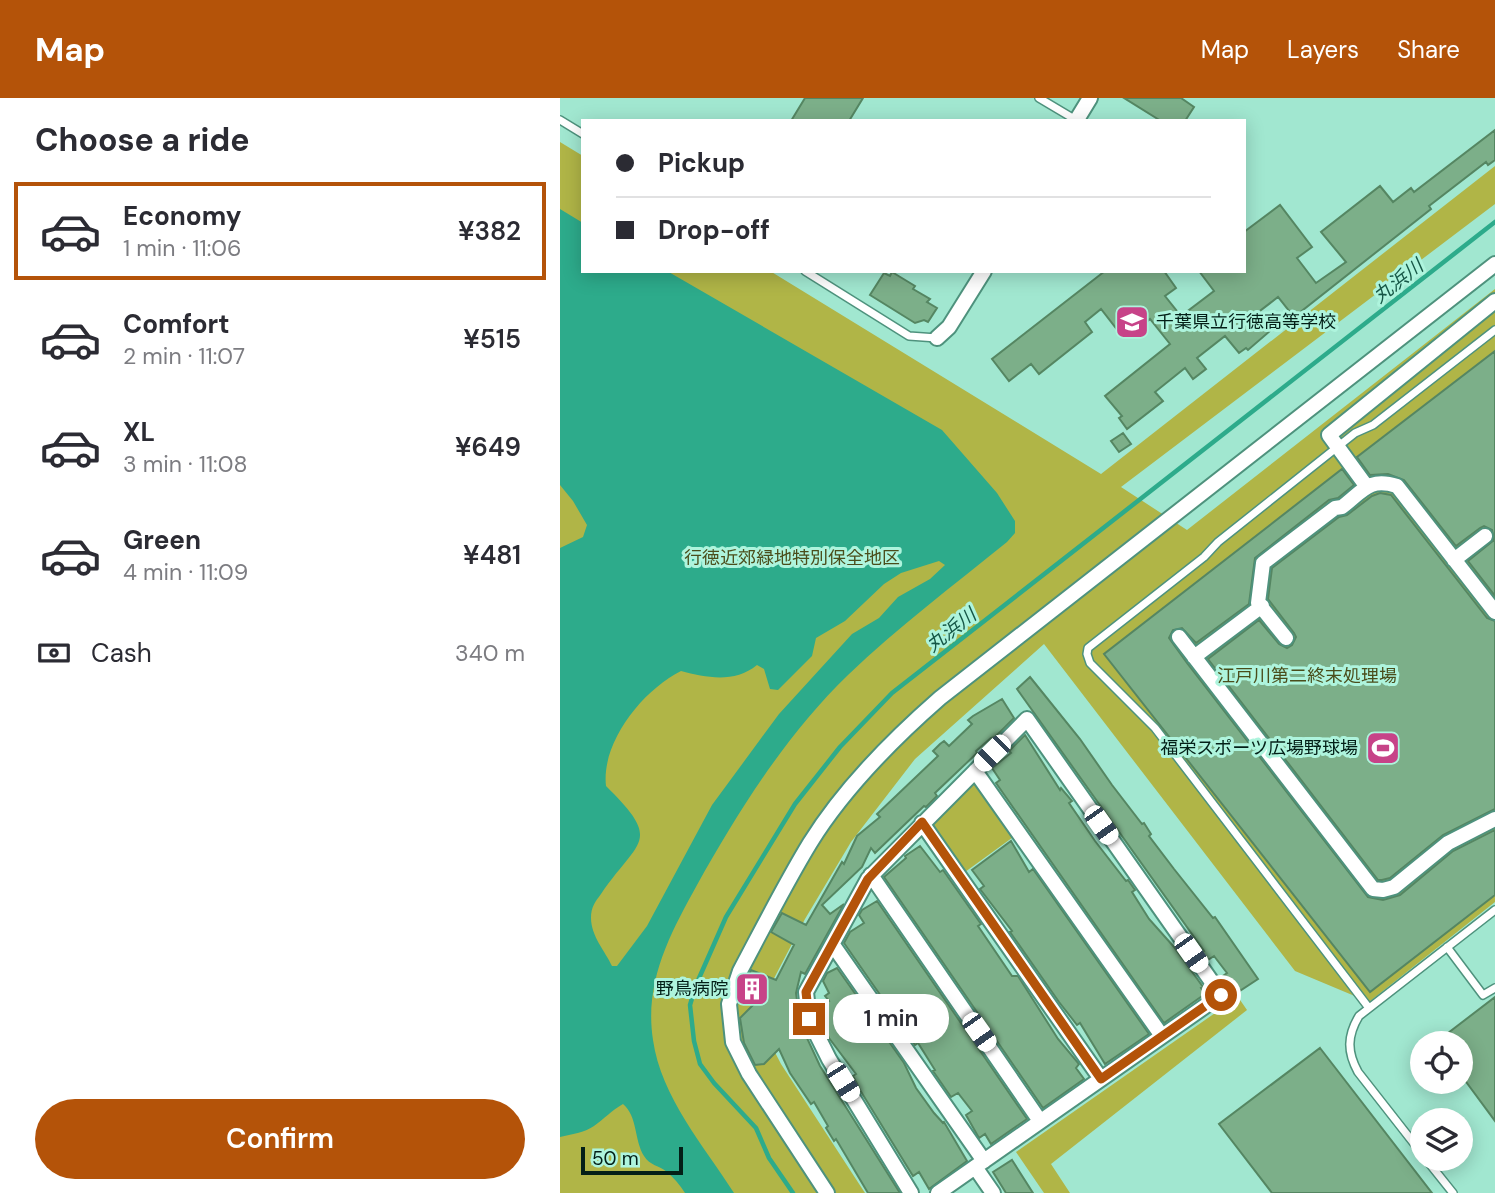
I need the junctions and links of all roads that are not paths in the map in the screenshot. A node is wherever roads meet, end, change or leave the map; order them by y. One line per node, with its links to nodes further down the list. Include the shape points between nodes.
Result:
1 (1039, 98): 3 (lane)
2 (1090, 98): 4 (street)
3 (1074, 119)
4 (1077, 119)
5 (560, 120): 6 (lane)
6 (581, 133)
7 (1495, 264): 37 (street, via 940,698 880,755 811,842 740,971 729,1020 743,1065)
8 (808, 273): 12 (lane, via 909,335)
9 (983, 273): 12 (street)
10 (1495, 301): 13 (street, via 1329,435)
11 (1495, 330): 13 (lane, via 1373,425)
12 (937, 338)
13 (1337, 447): 14 (street); 30 (lane, via 1088,648 1087,654 1090,663 1155,728)
14 (1367, 487): 16 (street, via 1381,482 1397,486); 17 (street, via 1268,558 1261,570 1258,603)
15 (1485, 536): 16 (street)
16 (1454, 560): 18 (street)
17 (1262, 607): 20 (street); 21 (street)
18 (1495, 612)
19 (1179, 637): 21 (street)
20 (1286, 638)
21 (1194, 657): 23 (street, via 1373,889 1394,887 1448,843)
22 (975, 771): 24 (street); 31 (street); 31 (street, via 1027,719 1221,995)
23 (1495, 819)
24 (922, 822): 25 (street); 32 (street)
25 (872, 875): 27 (street); 33 (street)
26 (1495, 910): 28 (lane)
27 (833, 945): 35 (street); 38 (street, via 806,992 809,1019)
28 (1447, 947): 29 (lane, via 1483,995); 30 (lane)
29 (1495, 988)
30 (1369, 1008): 34 (lane, via 1352,1028 1348,1044 1351,1061)
31 (1163, 1036): 32 (street)
32 (1101, 1079): 33 (street)
33 (1040, 1121): 35 (street)
34 (1410, 1139)
35 (979, 1164): 39 (street); 40 (street)
36 (1435, 1171): 41 (lane)
37 (827, 1193)
38 (911, 1193)
39 (938, 1193)
40 (993, 1193)
41 (1452, 1193)

